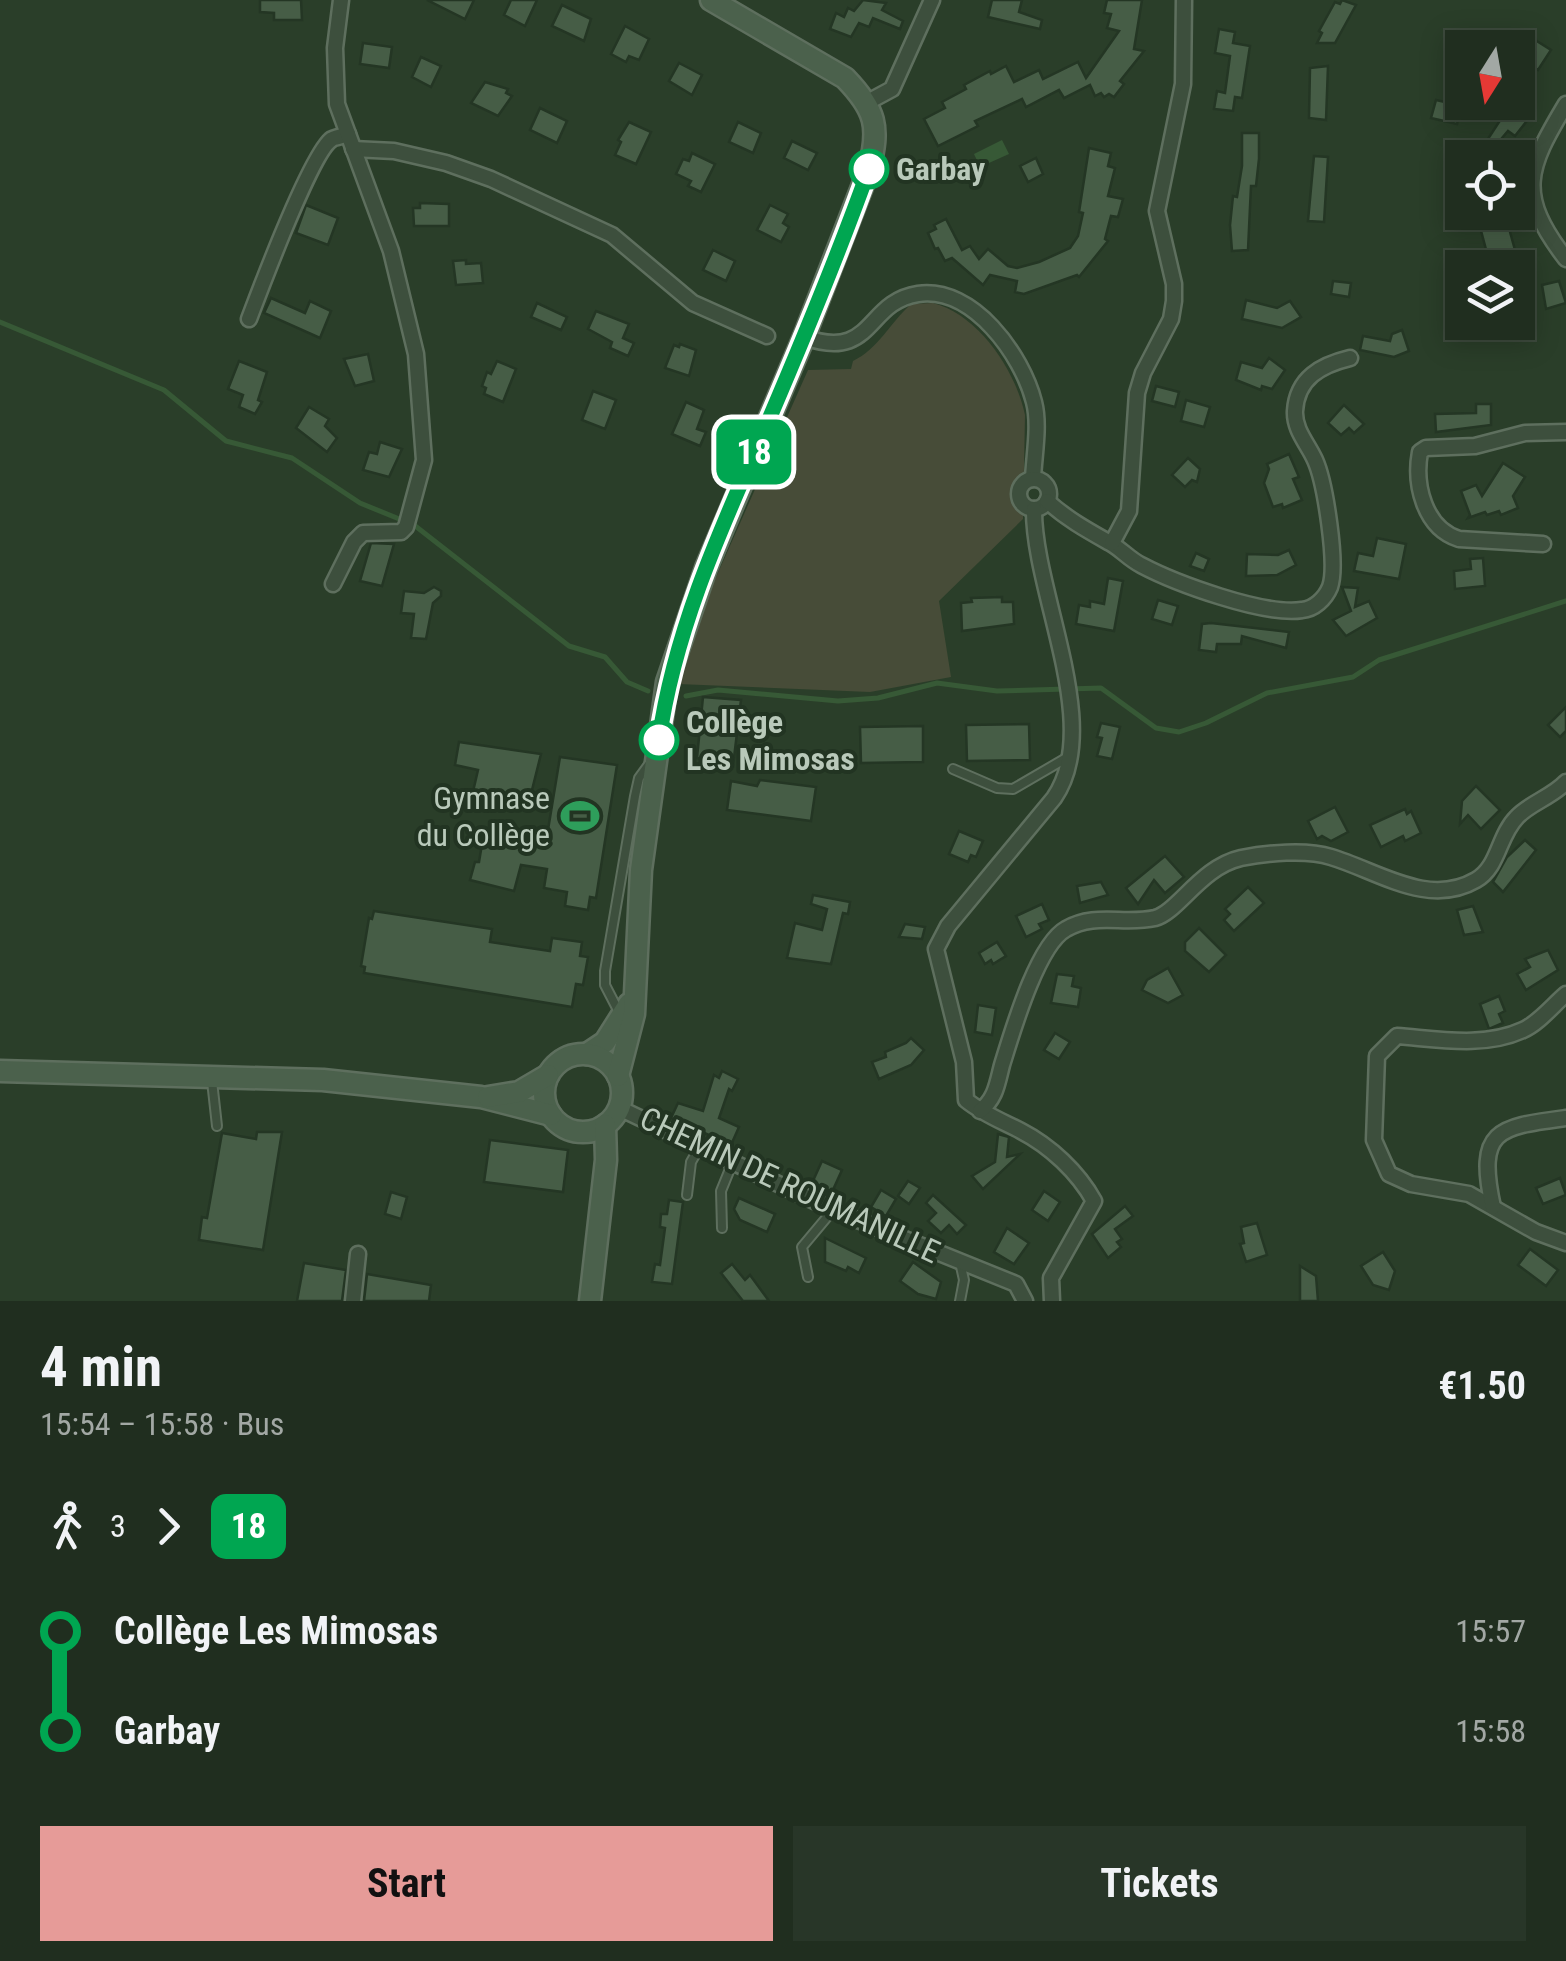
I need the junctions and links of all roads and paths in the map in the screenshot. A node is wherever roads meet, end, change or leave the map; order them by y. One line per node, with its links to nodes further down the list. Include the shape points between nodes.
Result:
1 (341, 0): 7 (street, via 337,104)
2 (712, 0): 5 (main road, via 845,78)
3 (932, 0): 5 (street, via 892,89)
4 (1184, 0): 16 (street, via 1183,84 1157,211 1174,302 1137,393 1128,510)
5 (866, 102): 11 (main road, via 876,130 870,169)
6 (1566, 104): 8 (street, via 1538,149 1532,188 1543,225)
7 (350, 142): 9 (street, via 332,138 321,153); 10 (street, via 446,162 612,235 693,303); 18 (street, via 390,250 416,354 424,460 402,532 363,533)
8 (1566, 259)
9 (249, 318)
10 (767, 336)
11 (804, 337): 14 (street, via 850,342 916,294 938,293 972,309 1024,372 1035,406); 19 (main road, via 682,632)
12 (1350, 358): 16 (street, via 1314,371 1294,412 1325,486 1330,586 1317,605 1282,610 1198,589 1143,567)
13 (1566, 432): 17 (street, via 1420,452 1420,493 1446,535)
14 (1033, 479): 15 (street, via 1048,488); 15 (street, via 1019,496 1024,505)
15 (1040, 505): 16 (street); 20 (street)
16 (1112, 544)
17 (1543, 544)
18 (333, 584)
19 (656, 752): 23 (main road); 25 (lane, via 635,796 605,972)
20 (1072, 755): 21 (lane, via 1014,790); 33 (street, via 1066,782 948,926 936,950 964,1062 966,1100)
21 (954, 769)
22 (1566, 782): 33 (street, via 1517,816 1491,868 1474,882 1414,889 1328,855 1238,858 1203,875 1160,917 1095,918 1063,930 1029,986 995,1094)
23 (634, 982): 25 (main road); 30 (main road, via 631,1032)
24 (1566, 994): 43 (street, via 1526,1029 1492,1040 1397,1036 1377,1056 1374,1140 1389,1174 1469,1194)
25 (623, 1018): 26 (main road)
26 (587, 1054): 28 (main road, via 564,1058); 30 (main road)
27 (0, 1072): 29 (main road)
28 (548, 1075): 31 (main road, via 519,1092); 34 (main road)
29 (212, 1076): 31 (main road); 36 (lane)
30 (618, 1076): 32 (main road)
31 (481, 1097): 34 (main road)
32 (619, 1108): 37 (main road); 39 (street, CHEMIN DE ROUMANILLE)
33 (980, 1111): 54 (street, via 1026,1133 1080,1176 1094,1201 1051,1278)
34 (550, 1115): 38 (main road)
35 (1566, 1118): 43 (street, via 1498,1133 1487,1178)
36 (216, 1126)
37 (605, 1126): 38 (main road); 41 (main road)
38 (573, 1131): 41 (main road, via 596,1162)
39 (699, 1148): 40 (street, CHEMIN DE ROUMANILLE); 42 (lane)
40 (732, 1164): 44 (street, CHEMIN DE ROUMANILLE); 45 (lane, via 721,1190)
41 (604, 1190): 51 (main road)
42 (687, 1195)
43 (1493, 1207): 46 (street)
44 (833, 1210): 48 (street, CHEMIN DE ROUMANILLE); 49 (lane, via 802,1247)
45 (722, 1228)
46 (1566, 1244)
47 (358, 1254): 50 (street)
48 (960, 1262): 52 (lane, CHEMIN DE ROUMANILLE); 53 (street, CHEMIN DE ROUMANILLE, via 1016,1284)
49 (808, 1277)
50 (354, 1301)
51 (590, 1301)
52 (960, 1301)
53 (1024, 1301)
54 (1052, 1301)

